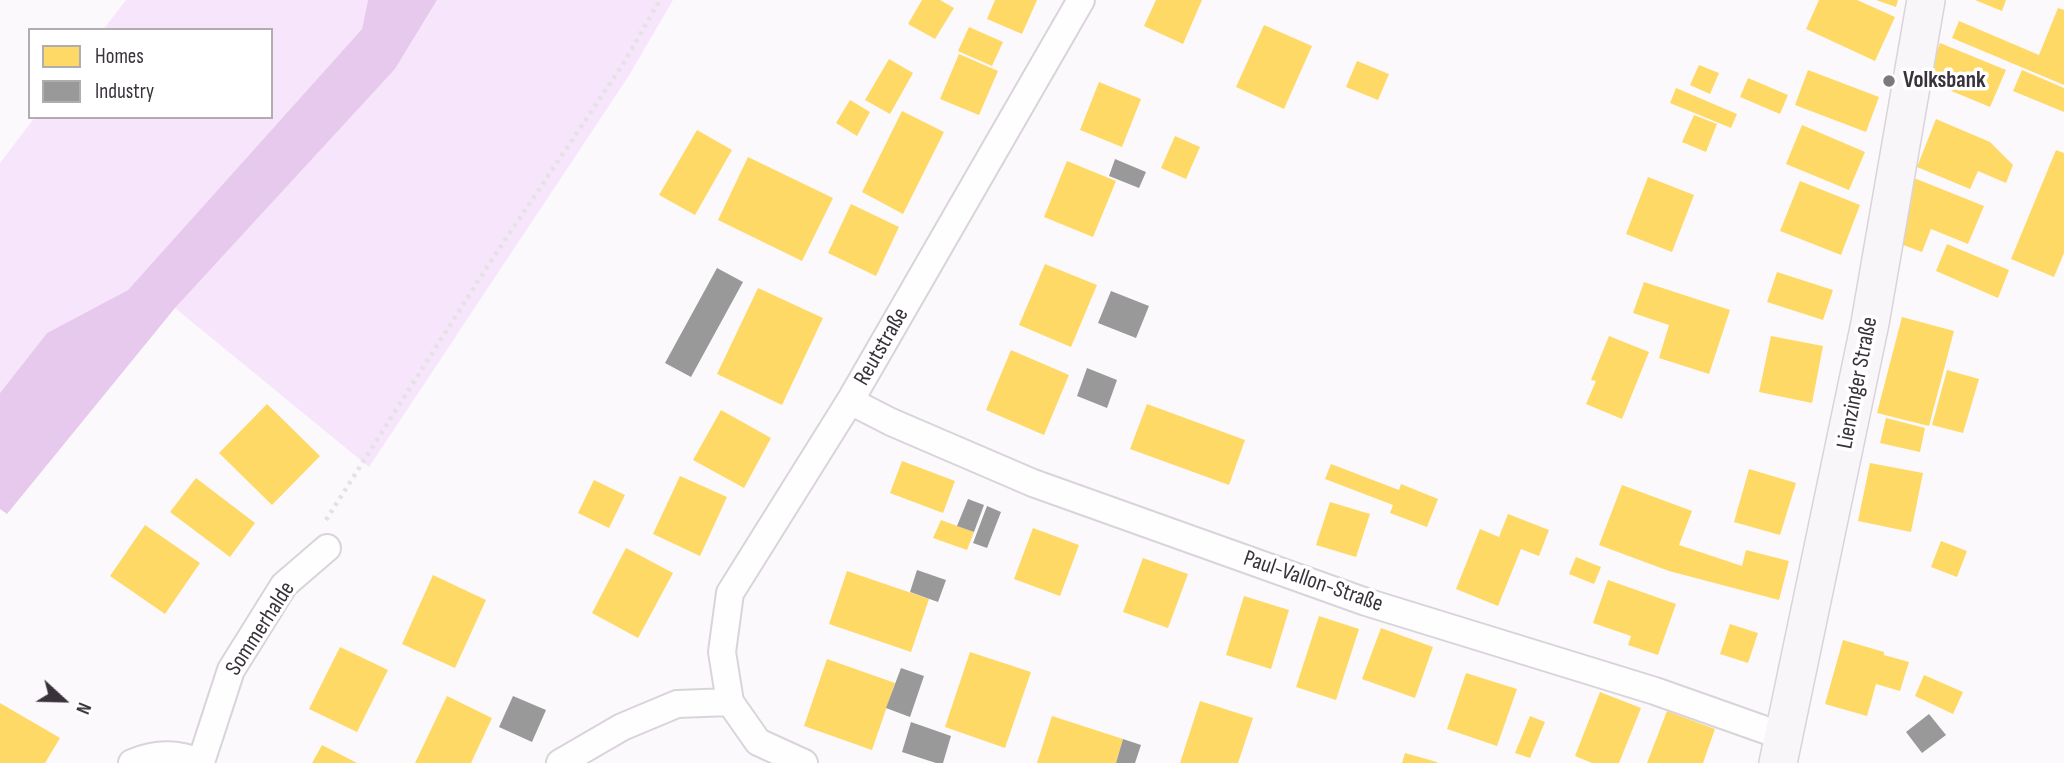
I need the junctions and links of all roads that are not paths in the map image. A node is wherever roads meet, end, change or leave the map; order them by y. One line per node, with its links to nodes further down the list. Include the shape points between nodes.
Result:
1 (1081, 0): 3 (street, Reutstraße)
2 (1926, 0): 6 (street, Lienzinger Straße, via 1870,323)
3 (850, 401): 5 (street, Reutstraße, via 730,593 722,652); 6 (street, Paul-Vallon-Straße, via 1033,483 1366,602 1656,691)
4 (327, 548): 7 (street, Sommerhalde, via 284,585 231,670)
5 (730, 702): 9 (street, via 677,704 622,727); 10 (street, via 758,742)
6 (1782, 750)
7 (201, 762): 8 (street, via 164,755)
8 (132, 763)
9 (560, 763)
10 (804, 763)

